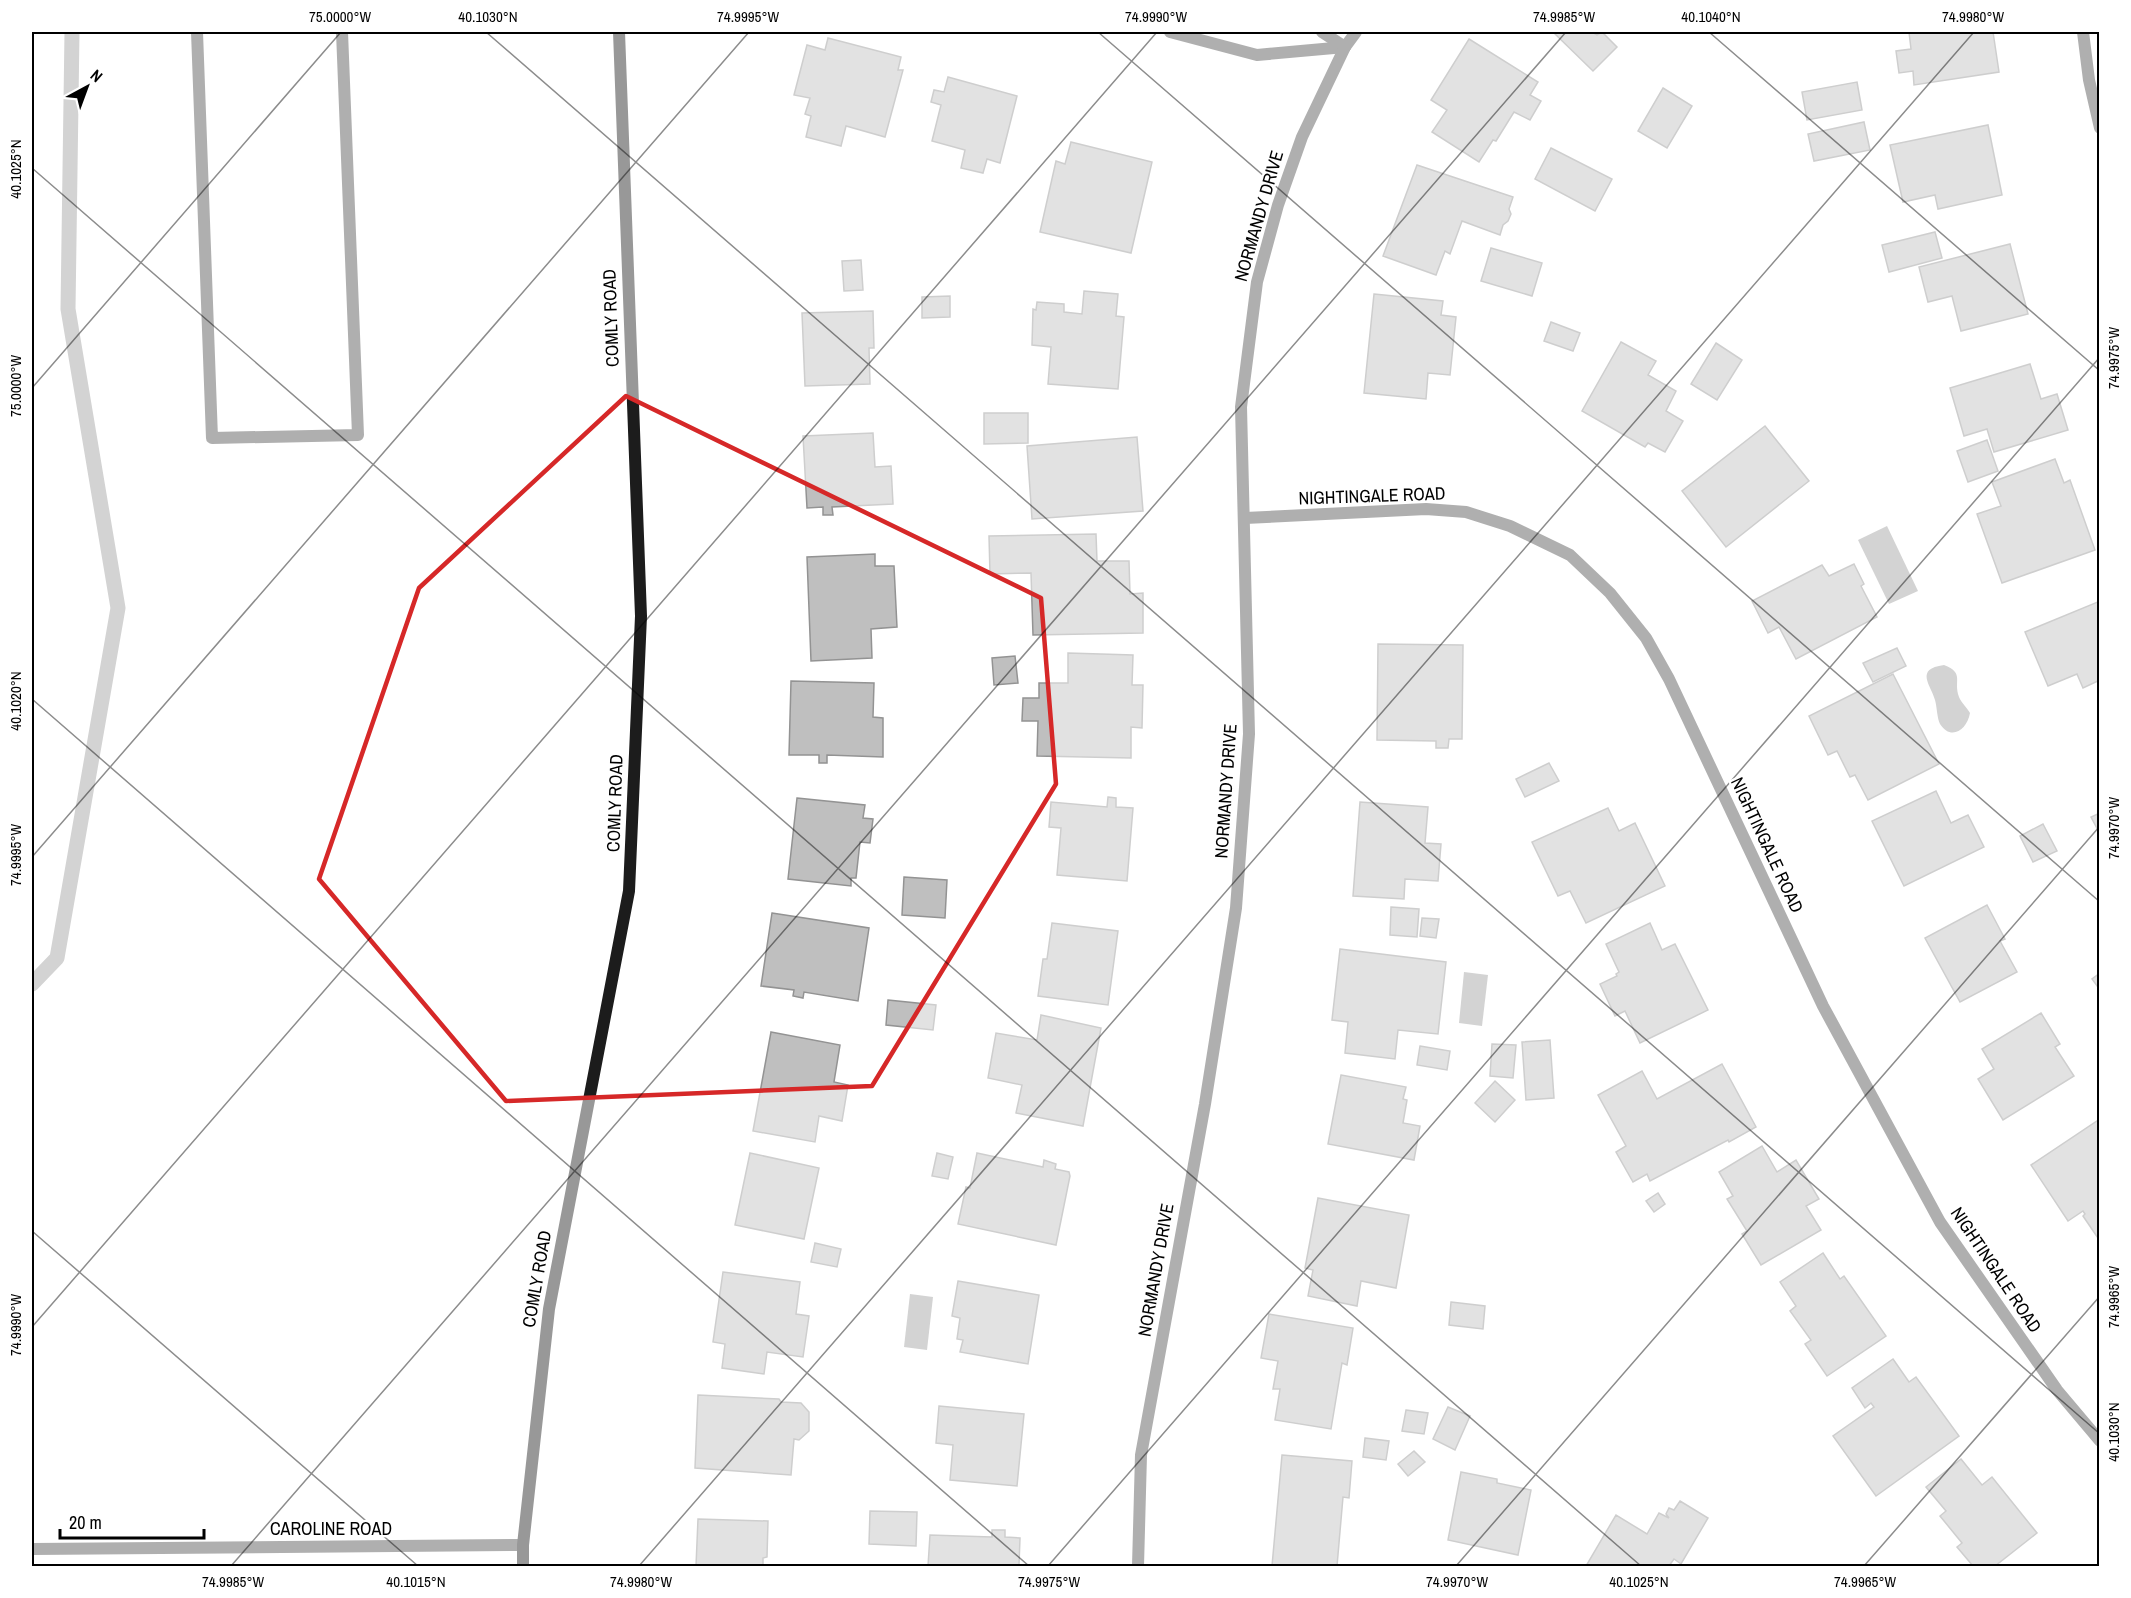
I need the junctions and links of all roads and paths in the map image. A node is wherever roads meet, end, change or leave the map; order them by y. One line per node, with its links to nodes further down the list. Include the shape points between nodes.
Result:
1 (197, 32): 2 (street, via 212,438 358,435)
2 (342, 32)
3 (619, 32): 12 (street, COMLY ROAD, via 641,616 629,891 549,1309)
4 (1170, 32): 8 (street, via 1257,55)
5 (1322, 32): 8 (street)
6 (1356, 32): 8 (street, NORMANDY DRIVE)
7 (2083, 32): 9 (street)
8 (1345, 47): 10 (street, NORMANDY DRIVE, via 1302,137 1257,282 1241,407)
9 (2100, 128)
10 (1245, 518): 11 (street, NIGHTINGALE ROAD, via 1426,509 1466,512 1510,526 1570,555 1610,593 1646,638 1669,679 1823,1006 1940,1222 2057,1390); 15 (street, NORMANDY DRIVE, via 1250,734 1236,908 1141,1455)
11 (2100, 1441)
12 (523, 1545): 13 (street, CAROLINE ROAD); 14 (street, COMLY ROAD)
13 (32, 1549)
14 (523, 1566)
15 (1138, 1566)

